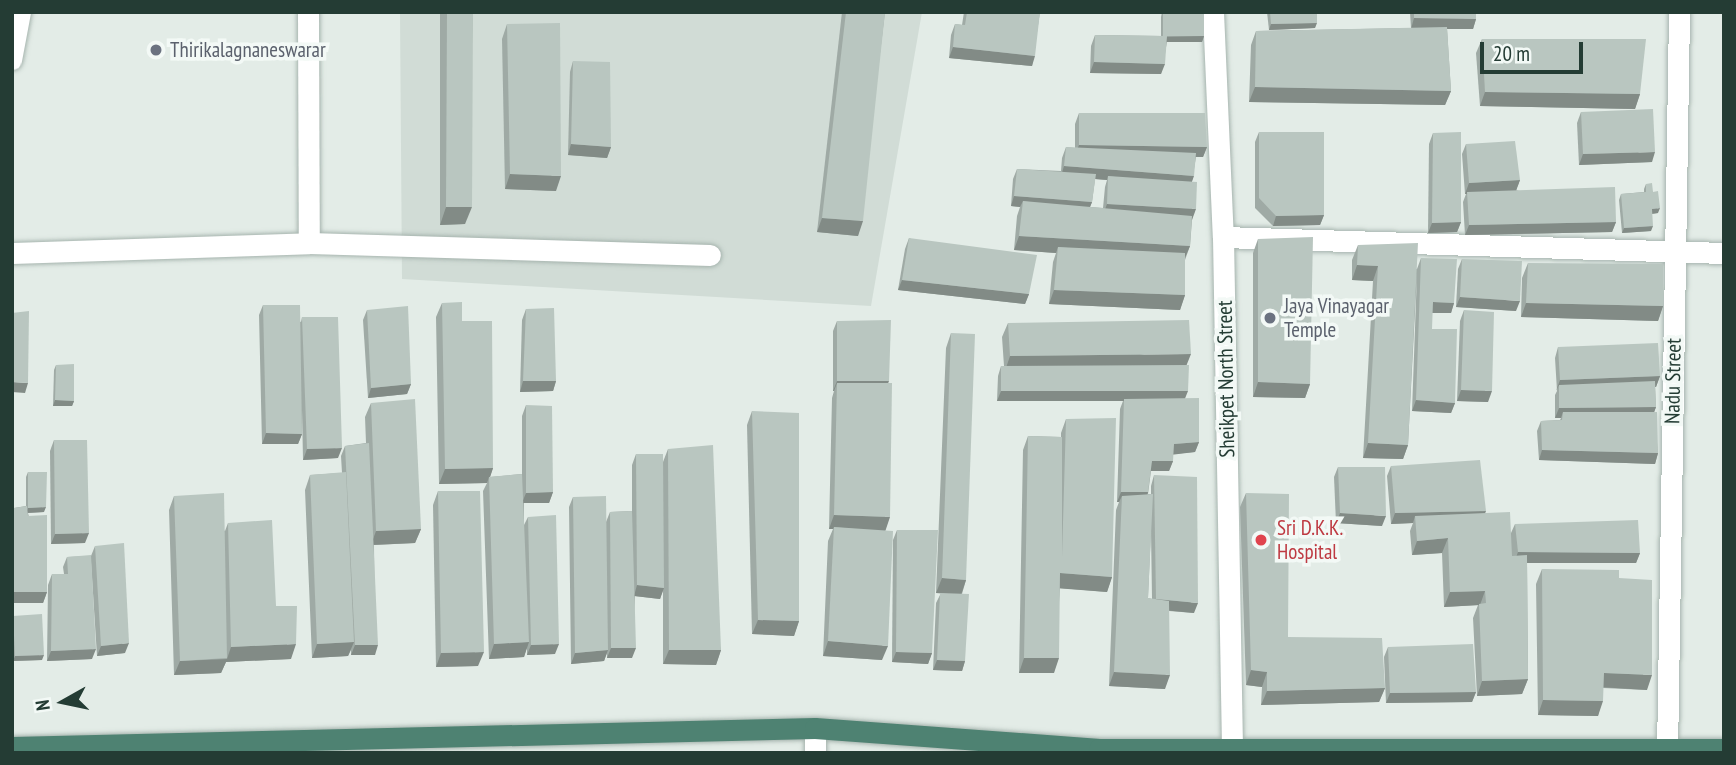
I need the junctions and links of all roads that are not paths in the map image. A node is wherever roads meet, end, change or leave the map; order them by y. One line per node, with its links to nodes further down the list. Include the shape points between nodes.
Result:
1 (21, 12): 5 (lane)
2 (308, 12): 7 (street)
3 (1213, 12): 6 (street, Sheikpet North Street)
4 (1679, 12): 10 (street, Nadu Street)
5 (12, 60)
6 (1223, 237): 10 (street); 13 (street, Sheikpet North Street)
7 (309, 243): 8 (street); 11 (street)
8 (12, 253)
9 (1724, 253): 10 (street)
10 (1675, 254): 17 (street, Nadu Street)
11 (710, 255)
12 (815, 728): 13 (highway, via 1099,749); 14 (highway); 18 (street)
13 (1232, 746): 16 (highway)
14 (12, 747)
15 (1724, 749): 17 (highway)
16 (1622, 752): 17 (highway)
17 (1667, 752)
18 (815, 753)

